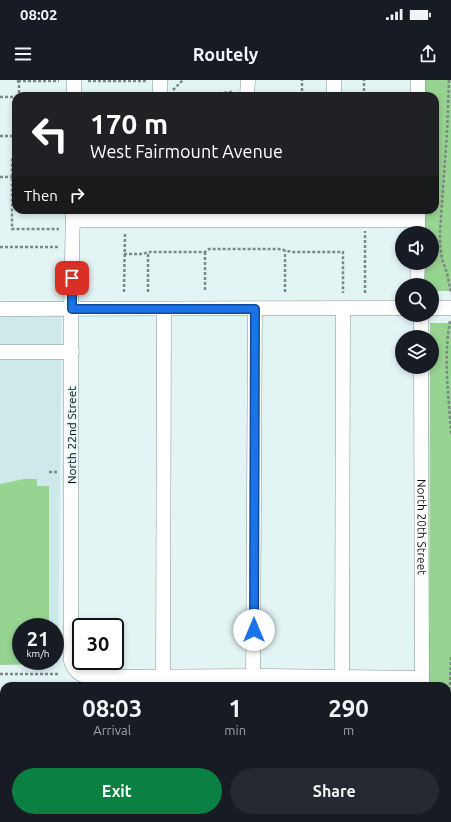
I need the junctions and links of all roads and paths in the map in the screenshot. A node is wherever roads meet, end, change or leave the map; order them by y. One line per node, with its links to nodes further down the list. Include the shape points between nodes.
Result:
1 (74, 80): 14 (street)
2 (183, 80): 16 (path)
3 (248, 80): 17 (street)
4 (302, 80): 18 (path)
5 (334, 80): 19 (street)
6 (364, 80): 20 (path)
7 (418, 80): 21 (street)
8 (449, 80): 47 (path, via 440,244)
9 (18, 81): 10 (path); 13 (path)
10 (59, 81)
11 (88, 81): 12 (path)
12 (160, 81): 15 (street)
13 (19, 92)
14 (74, 92)
15 (165, 92)
16 (168, 92)
17 (248, 92)
18 (302, 92)
19 (334, 92)
20 (364, 92)
21 (418, 92)
22 (0, 97): 23 (path)
23 (12, 97)
24 (0, 136): 25 (path)
25 (12, 136)
26 (12, 160): 28 (path)
27 (0, 177): 28 (path)
28 (12, 177): 34 (path, via 12,229)
29 (73, 215): 31 (street); 50 (street, North 22nd Street)
30 (334, 215): 31 (street); 32 (street)
31 (125, 220): 40 (path)
32 (363, 220): 33 (street); 46 (path)
33 (418, 221)
34 (59, 229)
35 (0, 247): 36 (path)
36 (59, 247)
37 (285, 251): 39 (path, via 209,249); 44 (path); 45 (path, via 343,252)
38 (148, 252): 39 (path); 40 (path); 42 (path)
39 (205, 252): 43 (path)
40 (124, 254): 41 (path)
41 (124, 292)
42 (148, 292)
43 (205, 292)
44 (285, 292)
45 (343, 293)
46 (365, 293)
47 (451, 293)
48 (395, 308): 53 (street)
49 (0, 309): 50 (street)
50 (72, 309): 51 (street); 57 (street, North 22nd Street)
51 (164, 309): 52 (street); 65 (street)
52 (255, 309): 53 (street); 66 (street)
53 (343, 309): 67 (street)
54 (439, 311): 55 (street)
55 (451, 315): 59 (path, via 447,354)
56 (0, 352): 57 (street)
57 (72, 352): 65 (street, North 22nd Street, via 72,661 74,668 85,676)
58 (421, 374): 68 (street, North 20th Street)
59 (451, 434)
60 (49, 472): 61 (path)
61 (57, 472)
62 (451, 657): 69 (path)
63 (0, 674): 64 (path)
64 (60, 674)
65 (163, 681): 66 (street)
66 (253, 681): 67 (street)
67 (342, 682): 68 (street)
68 (422, 682)
69 (450, 682)

